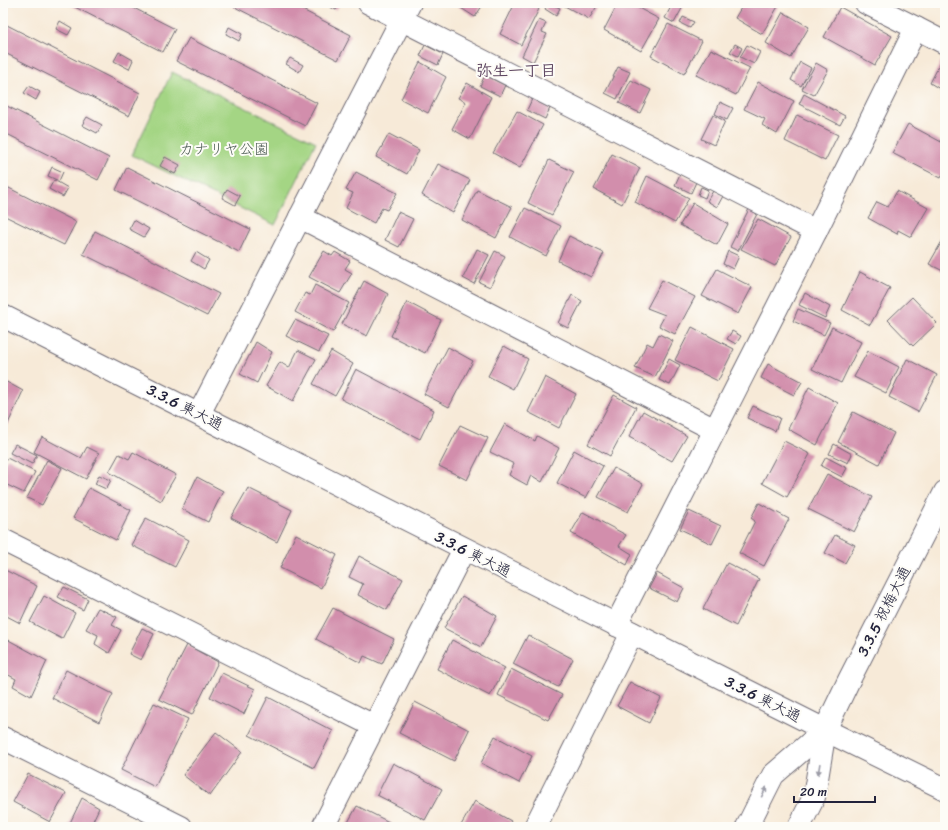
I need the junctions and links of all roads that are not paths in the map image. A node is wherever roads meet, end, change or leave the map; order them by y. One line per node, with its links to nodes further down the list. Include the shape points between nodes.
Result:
1 (369, 3): 3 (street)
2 (866, 3): 4 (street)
3 (406, 11): 6 (street); 7 (street)
4 (916, 28): 5 (street); 7 (street)
5 (945, 43)
6 (300, 217): 9 (street); 10 (street)
7 (816, 231): 10 (street)
8 (3, 316): 9 (street, 3.3.6 東大通)
9 (199, 414): 13 (street, 3.3.6 東大通)
10 (715, 430): 14 (street)
11 (945, 492): 16 (street, 3.3.5 祝梅大通)
12 (3, 540): 15 (street)
13 (464, 549): 14 (street, 3.3.6 東大通); 15 (street)
14 (624, 629): 16 (street, 3.3.6 東大通); 21 (street)
15 (374, 726): 20 (street)
16 (825, 730): 18 (street, 3.3.6 東大通); 22 (street, 3.3.5 祝梅大通, one-way to 16, via 773,774); 23 (street, 3.3.5 祝梅大通, one-way to 23, via 814,797)
17 (3, 738): 19 (street)
18 (945, 789)
19 (181, 827)
20 (323, 827)
21 (535, 827)
22 (747, 827)
23 (799, 827)

